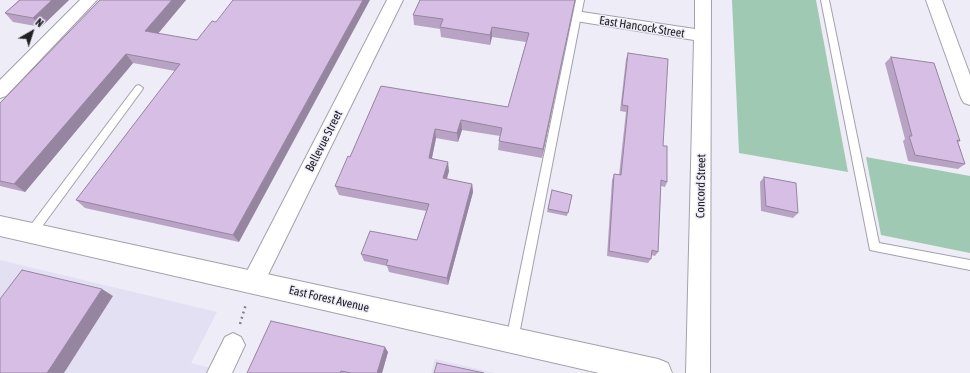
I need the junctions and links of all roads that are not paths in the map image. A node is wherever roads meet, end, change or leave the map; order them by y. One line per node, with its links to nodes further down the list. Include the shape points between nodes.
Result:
1 (89, 0): 11 (street)
2 (395, 0): 16 (street, Bellevue Street)
3 (580, 0): 17 (lane)
4 (703, 0): 8 (street, Concord Street)
5 (825, 0): 15 (lane, via 874,247)
6 (934, 0): 9 (street)
7 (582, 17): 8 (street, East Hancock Street)
8 (703, 36): 21 (street, Concord Street)
9 (966, 76): 12 (street)
10 (139, 88): 14 (lane)
11 (0, 91)
12 (970, 98)
13 (0, 226): 14 (main road, East Forest Avenue)
14 (31, 233): 16 (main road, East Forest Avenue)
15 (970, 265)
16 (253, 282): 17 (main road, East Forest Avenue)
17 (512, 340): 20 (main road, East Forest Avenue)
18 (233, 345): 19 (street)
19 (219, 373)
20 (658, 373)
21 (698, 373)

